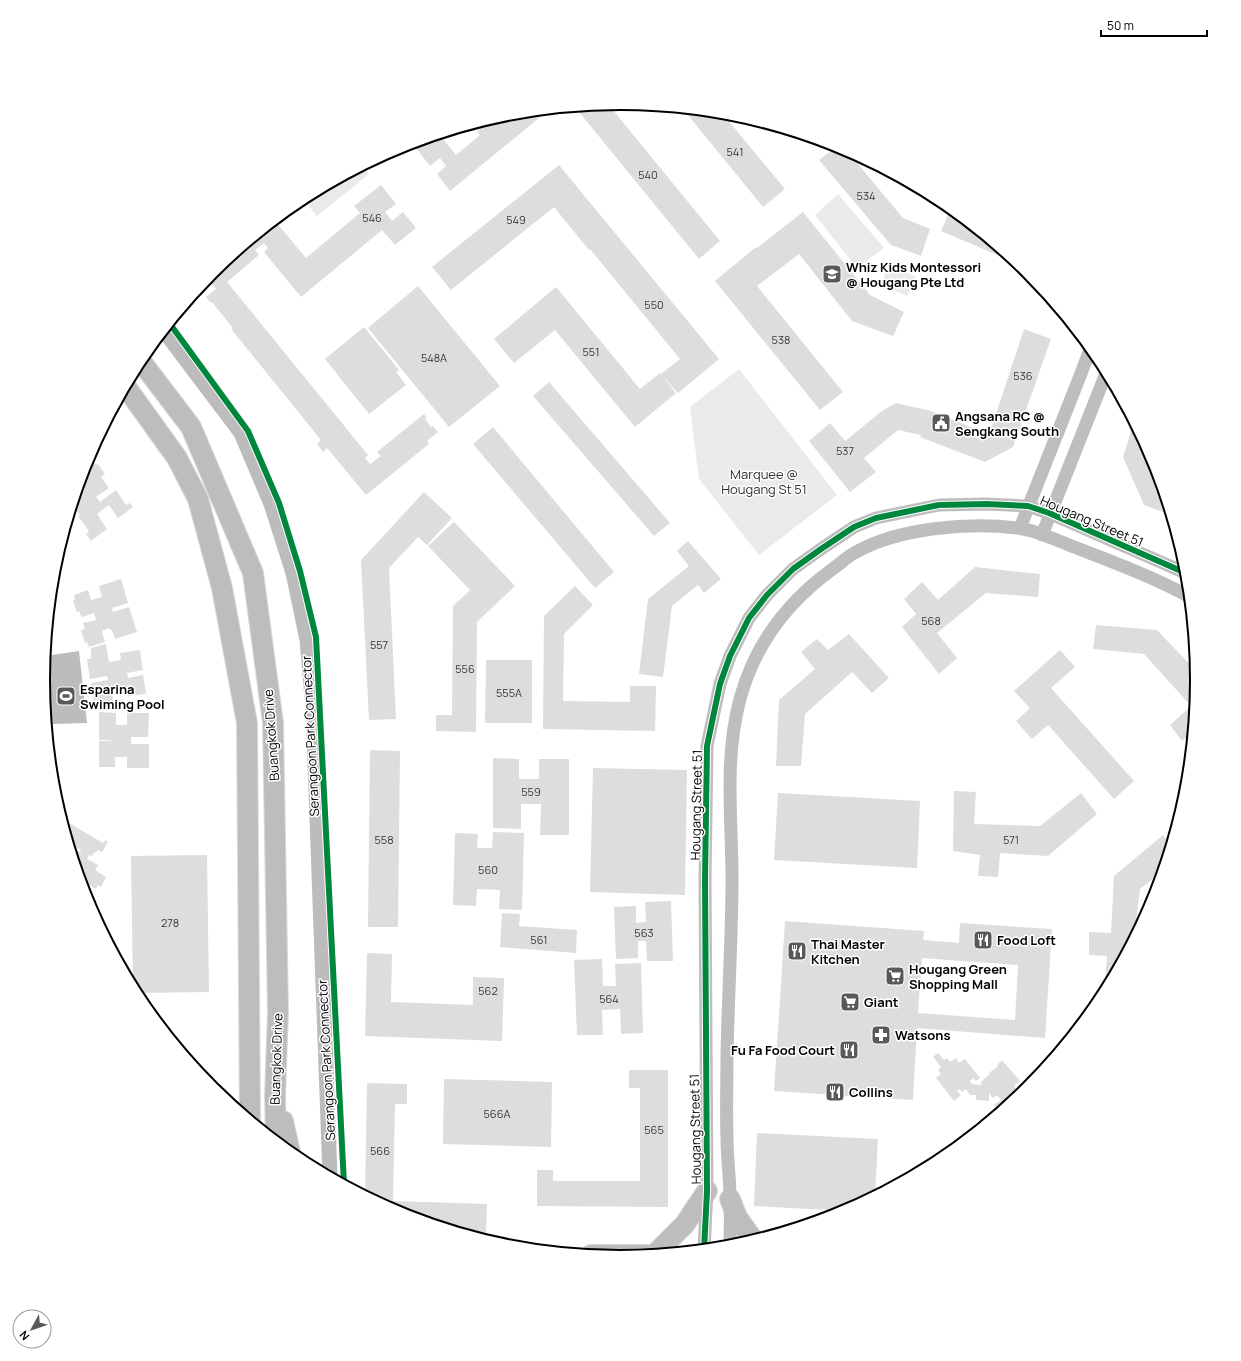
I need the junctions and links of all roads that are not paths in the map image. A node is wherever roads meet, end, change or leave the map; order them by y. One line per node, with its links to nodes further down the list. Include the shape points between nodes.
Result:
1 (1088, 354): 5 (street)
2 (145, 366): 11 (main road, Buangkok Drive, via 192,427 253,573 273,723 278,1011)
3 (1104, 378): 6 (street)
4 (129, 391): 12 (main road, Buangkok Drive, via 177,458 198,499 222,588 247,724)
5 (1028, 506): 6 (street, Hougang Street 51); 7 (street); 15 (street, Hougang Street 51, via 939,505 876,518 854,528 793,569 766,595 749,618 730,656 720,684 708,746 705,880)
6 (1049, 513): 8 (street); 9 (street, Hougang Street 51)
7 (1020, 528): 8 (street); 16 (street, via 936,528 894,537 856,552 820,578 784,612 766,638 750,669 740,700 732,746 730,785 732,882 727,1138)
8 (1042, 535): 10 (street, via 1127,568)
9 (1180, 571)
10 (1184, 594)
11 (275, 1096): 13 (main road, Buangkok Drive); 14 (main road)
12 (250, 1114)
13 (276, 1135)
14 (288, 1144)
15 (707, 1192): 19 (street, Hougang Street 51); 20 (main road, via 686,1224)
16 (730, 1199): 17 (main road, via 737,1217); 18 (street)
17 (750, 1236)
18 (730, 1240)
19 (704, 1244)
20 (659, 1250)

